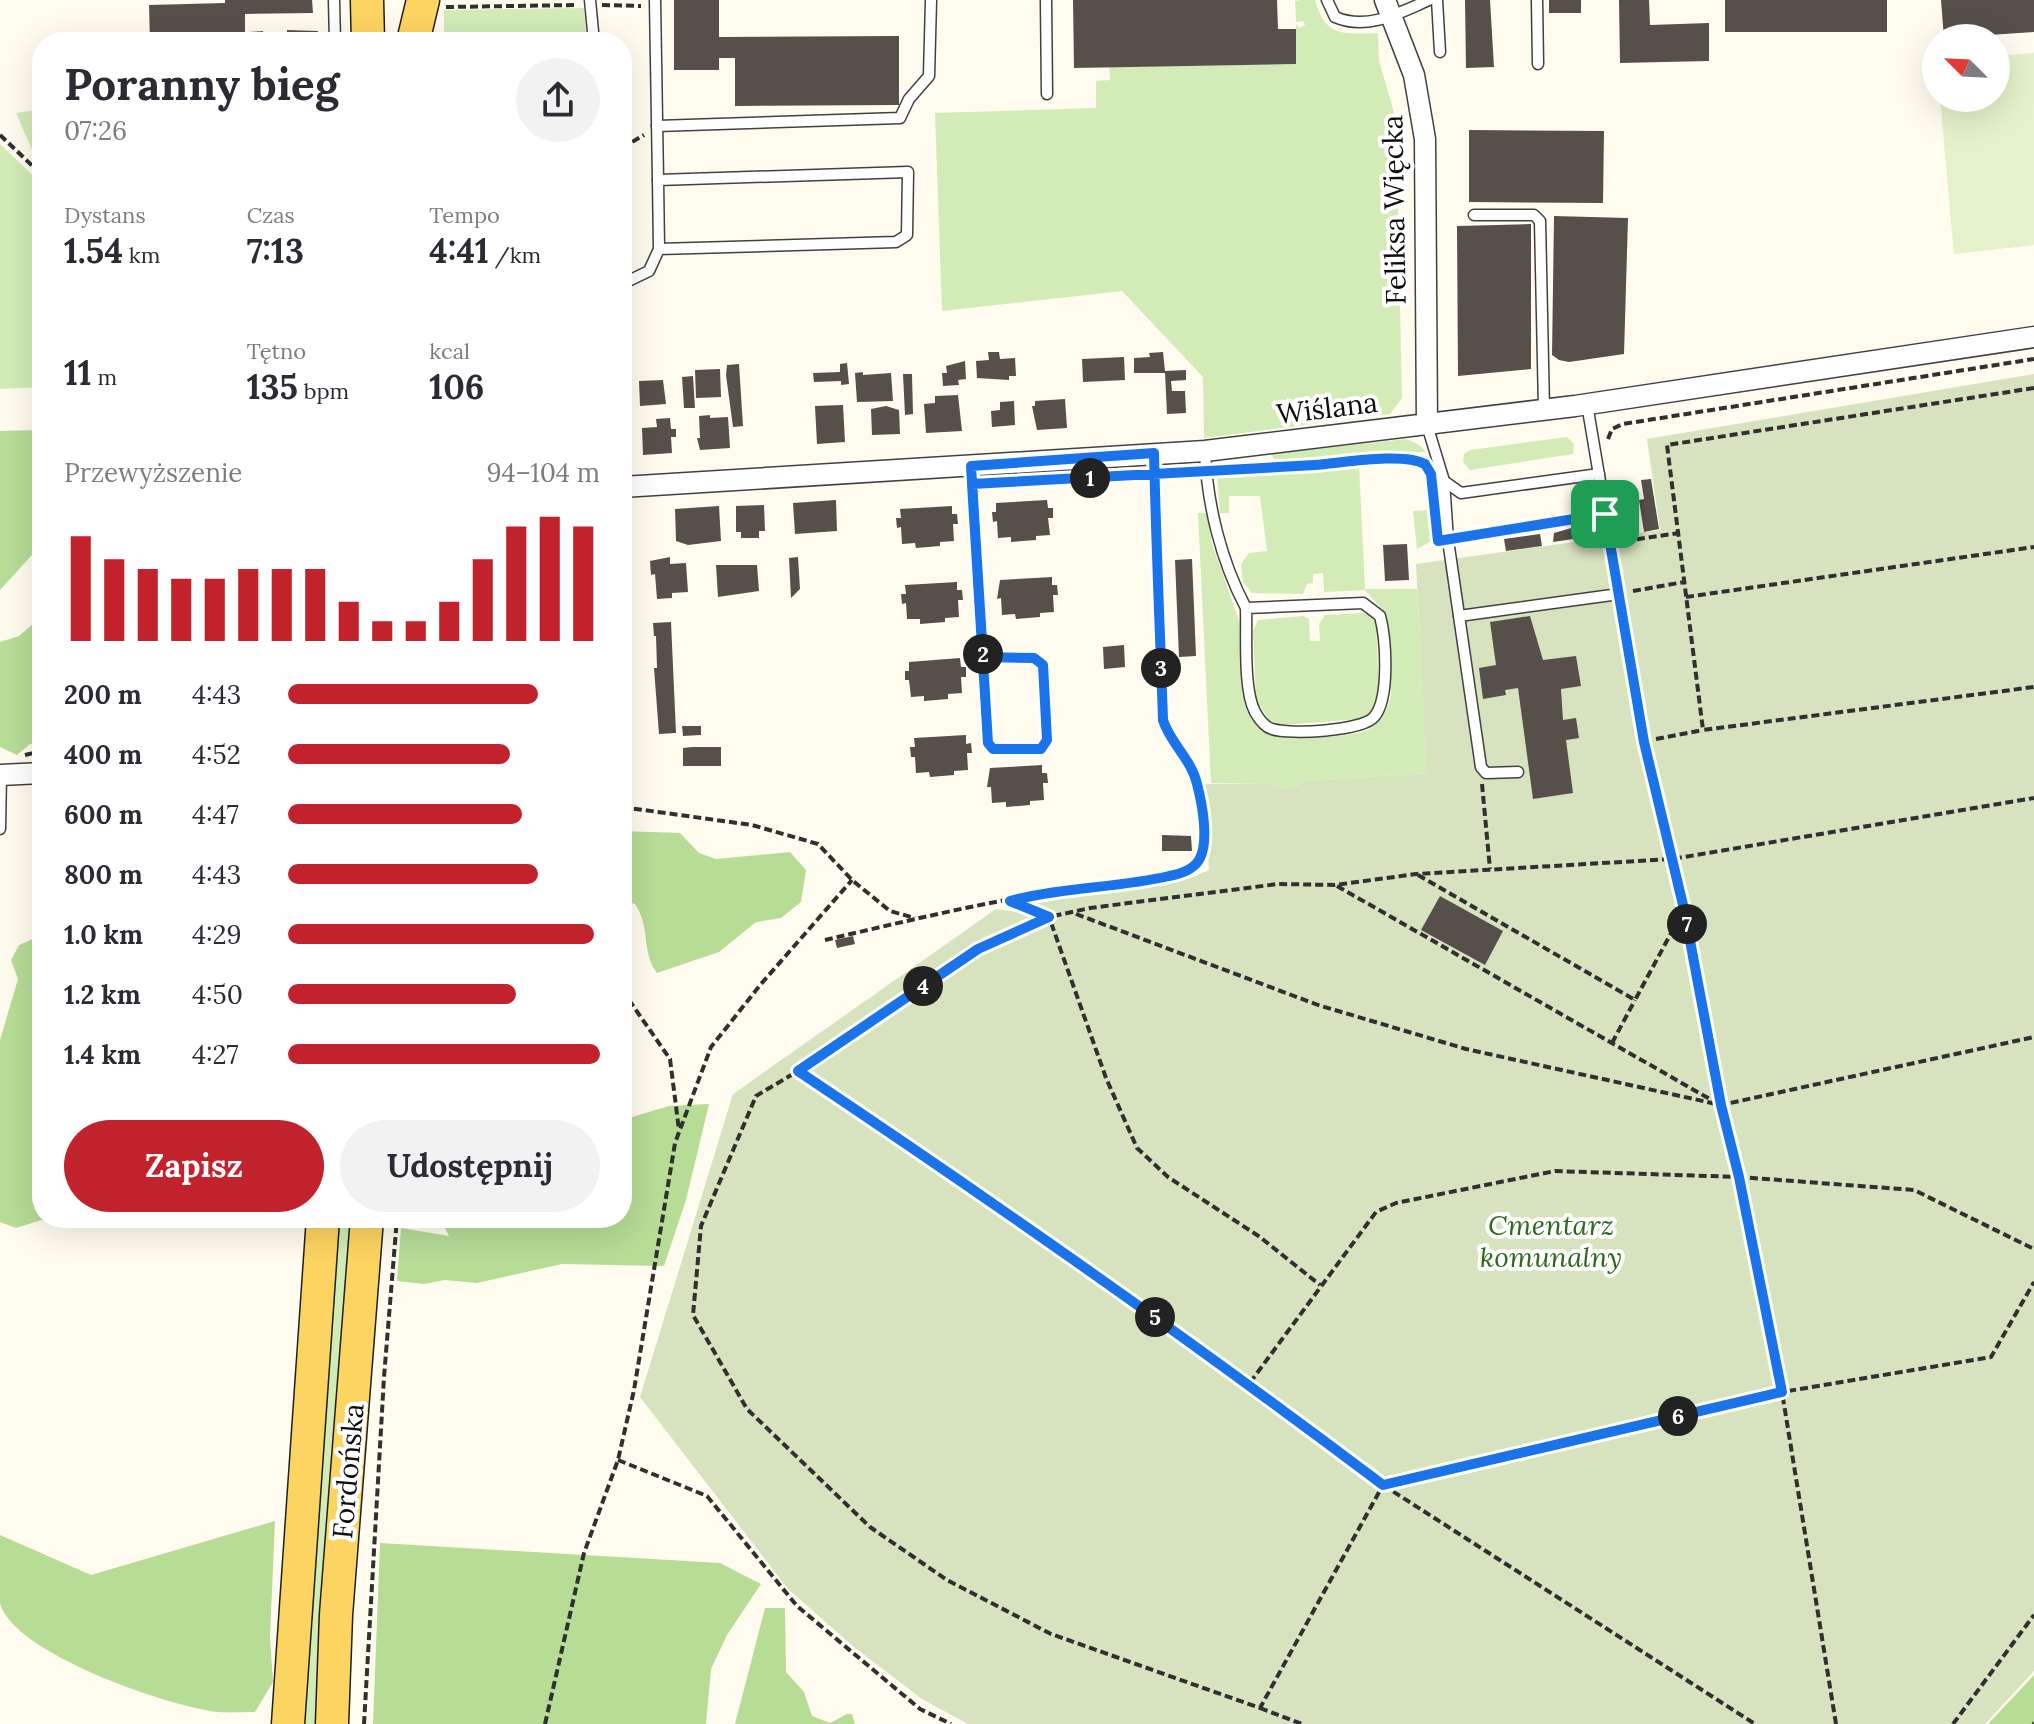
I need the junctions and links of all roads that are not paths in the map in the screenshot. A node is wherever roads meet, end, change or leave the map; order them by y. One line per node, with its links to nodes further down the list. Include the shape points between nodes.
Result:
1 (334, 0): 14 (lane)
2 (367, 0): 15 (main road)
3 (402, 0): 16 (main road)
4 (931, 0): 22 (lane, via 929,76 900,118)
5 (1046, 0): 21 (lane)
6 (1327, 0): 13 (lane, via 1335,17 1348,23 1364,23)
7 (1429, 0): 13 (lane)
8 (1437, 0): 19 (lane)
9 (1537, 0): 20 (lane)
10 (590, 2): 18 (lane)
11 (655, 3): 22 (lane)
12 (431, 4): 17 (main road)
13 (1389, 8): 30 (street, Feliksa Więcka, via 1414,75 1425,139)
14 (335, 32)
15 (368, 32)
16 (402, 32)
17 (418, 32)
18 (593, 32)
19 (1440, 52)
20 (1538, 64)
21 (1047, 94)
22 (657, 126): 23 (lane)
23 (658, 180): 25 (lane); 25 (lane, via 908,172 907,235 896,242)
24 (1474, 215): 29 (lane, via 1534,215 1540,221)
25 (659, 249): 26 (lane, via 649,271)
26 (632, 279)
27 (2034, 337): 28 (street, Wiślana)
28 (1587, 404): 29 (street, Wiślana); 33 (lane)
29 (1544, 409): 30 (street, Wiślana)
30 (1427, 425): 31 (street, Wiślana); 34 (lane)
31 (1206, 461): 32 (street, Wiślana); 37 (lane, via 1221,548)
32 (971, 466): 35 (street, Wiślana); 39 (lane)
33 (1599, 474): 34 (lane, via 1461,493); 36 (lane)
34 (1444, 481): 38 (lane)
35 (632, 486)
36 (1619, 594): 38 (lane); 40 (lane)
37 (1246, 608): 37 (lane, via 1363,603 1375,609 1382,624 1385,696 1374,717 1354,728 1267,727 1252,702)
38 (1459, 616): 41 (lane, via 1481,767 1486,773)
39 (983, 657): 39 (lane, via 988,743 993,749 1041,749 1047,740 1043,665 1034,658)
40 (1644, 742)
41 (1518, 772)
42 (32, 773): 43 (street)
43 (0, 775): 44 (lane)
44 (0, 829)
45 (322, 1228): 47 (main road, Fordońska)
46 (366, 1228): 48 (main road, Fordońska)
47 (288, 1724)
48 (332, 1724)

